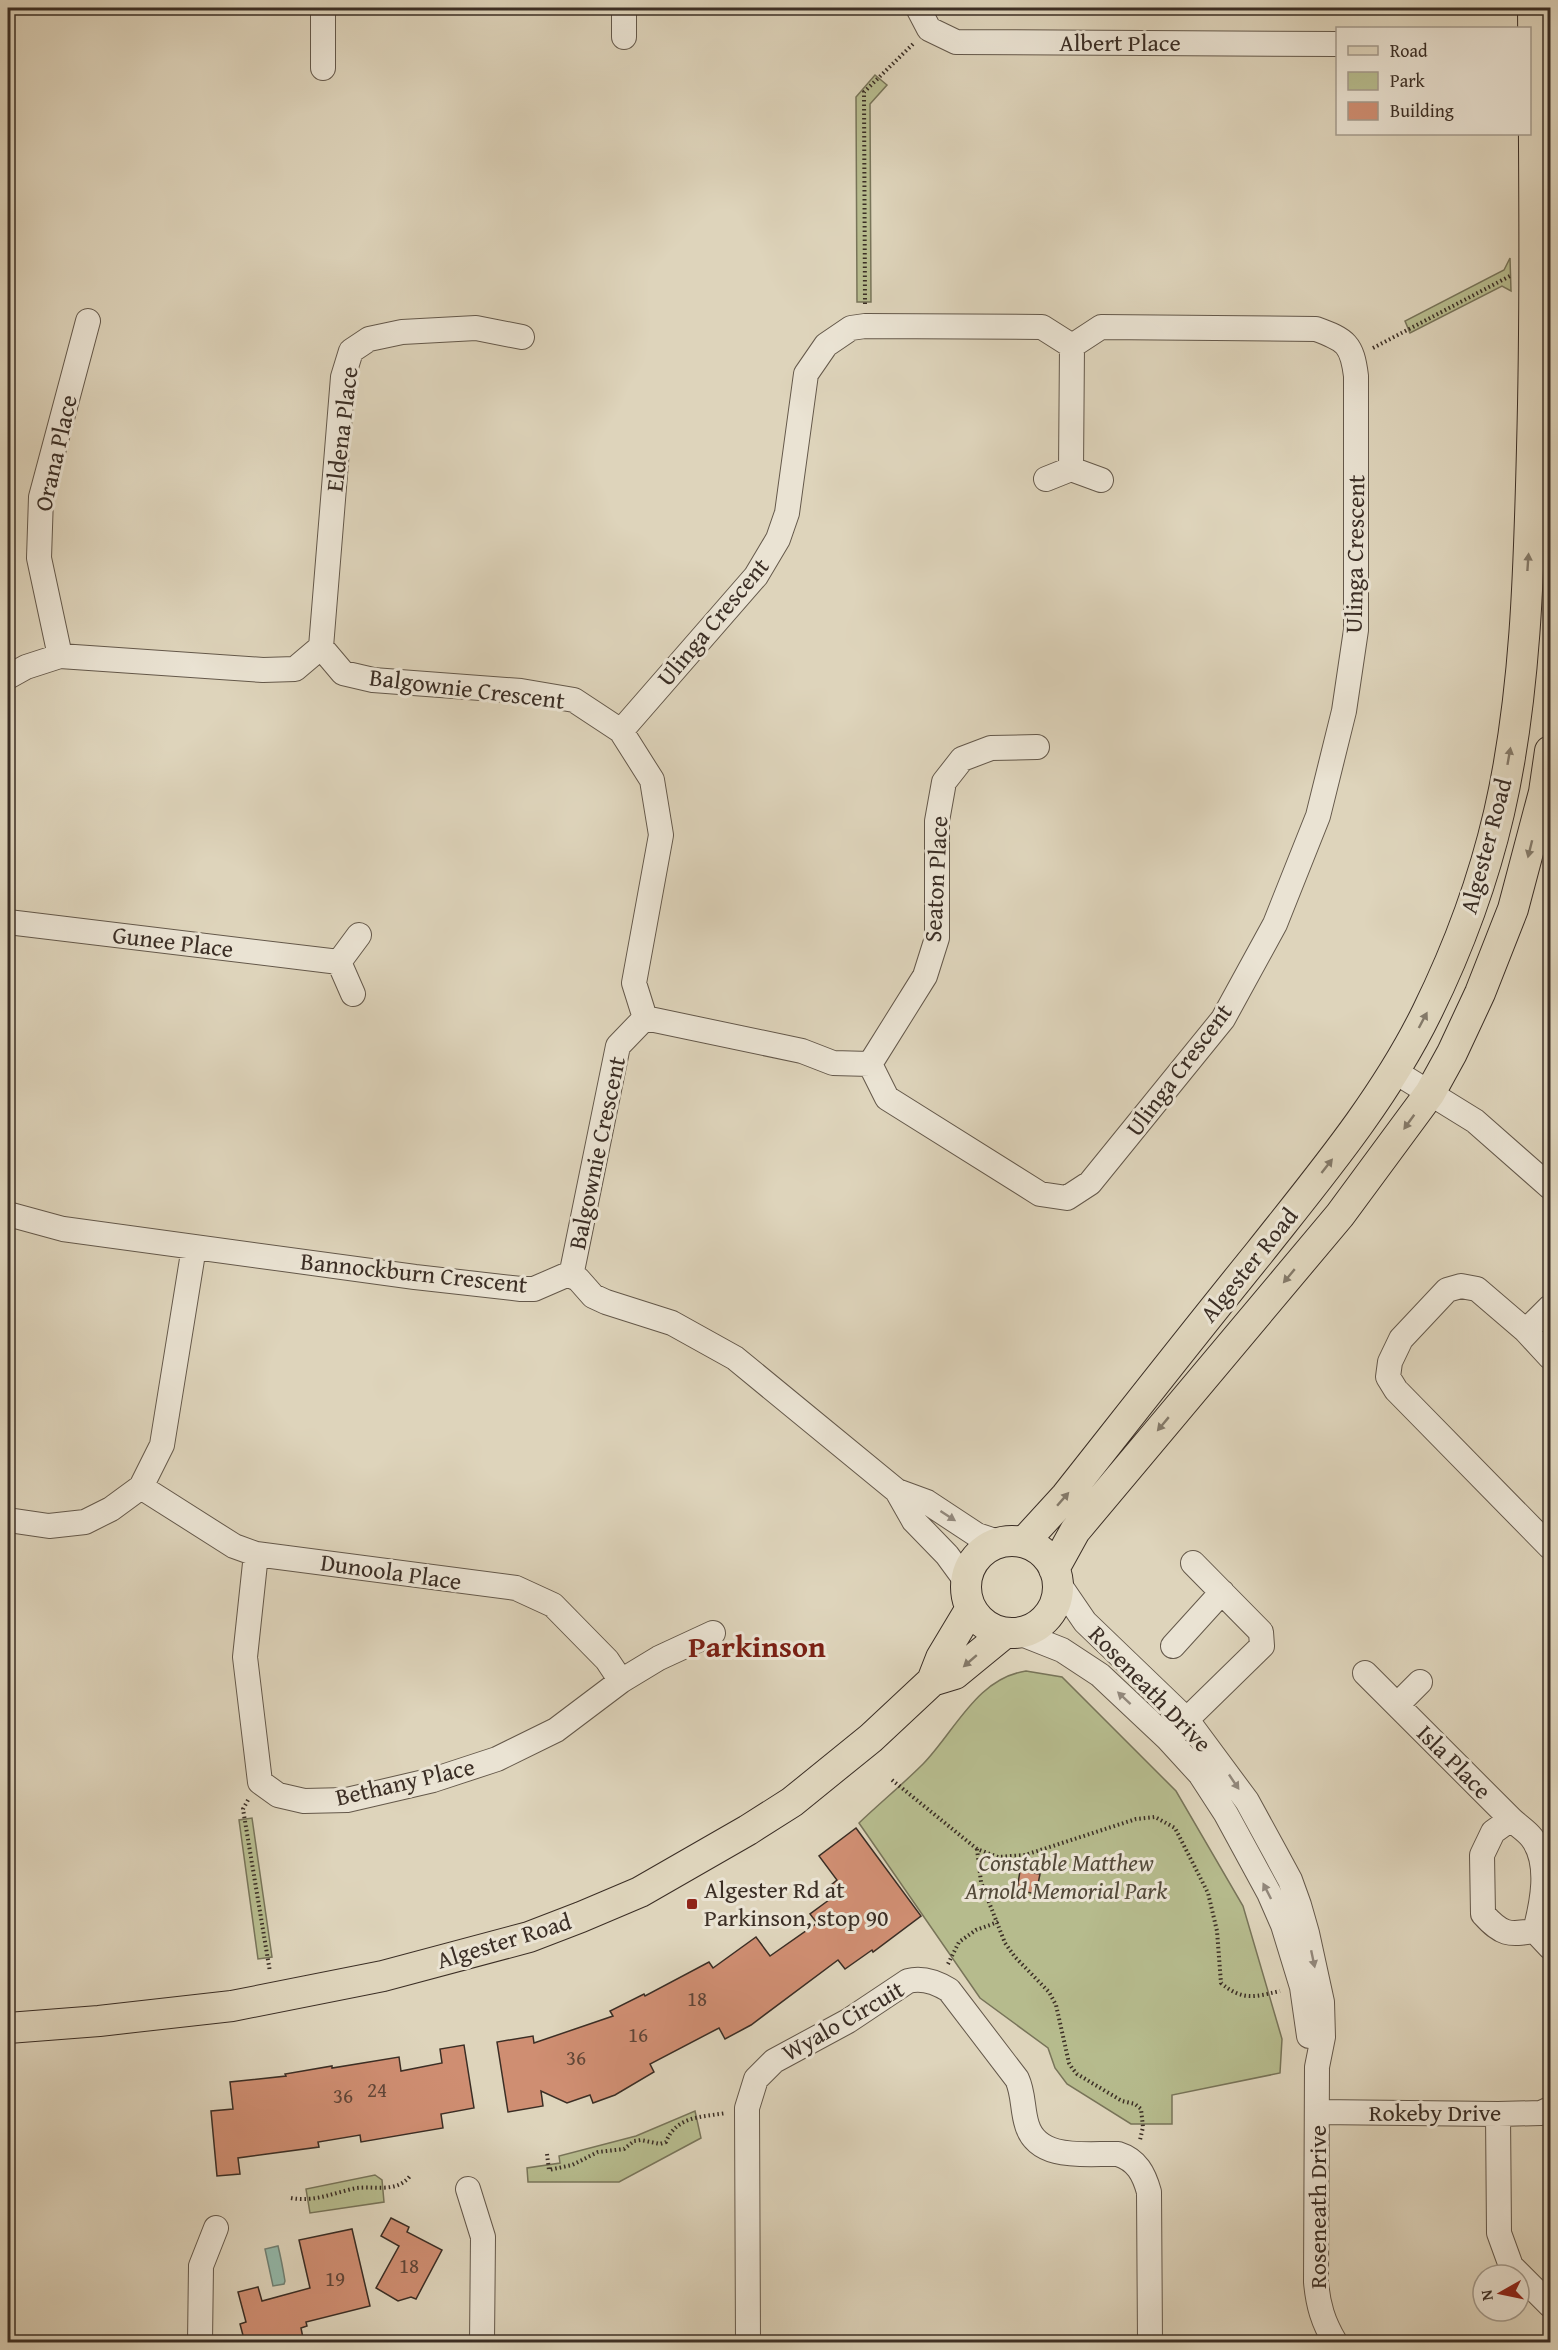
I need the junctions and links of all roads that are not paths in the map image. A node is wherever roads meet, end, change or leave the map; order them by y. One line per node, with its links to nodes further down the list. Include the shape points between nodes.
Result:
1 (323, 8): 7 (street)
2 (624, 8): 5 (street)
3 (918, 8): 6 (street, Albert Place, via 929,29 956,42)
4 (1533, 8): 26 (main road, Algester Road, one-way to 4, via 1426,1015 1473,904 1499,813 1513,732 1529,536 1534,294)
5 (624, 37)
6 (1336, 44)
7 (323, 68)
8 (88, 321): 15 (street, Orana Place, via 41,497 39,558)
9 (522, 337): 14 (street, Eldena Place, via 476,328 402,332 369,339 351,351 343,377)
10 (1072, 346): 11 (street); 17 (street, Ulinga Crescent, via 1042,327 865,326 851,328 826,345 806,374 787,513 773,549 756,576); 25 (street, Ulinga Crescent, via 1101,327 1316,329 1342,338 1354,358 1356,630 1344,711 1318,816 1275,924 1223,1018 1090,1183 1067,1198 1040,1194 887,1098)
11 (1071, 469): 12 (street); 13 (street)
12 (1046, 479)
13 (1101, 480)
14 (321, 647): 15 (street, via 295,669); 17 (street, Balgownie Crescent, via 343,673 373,680 521,691 574,700)
15 (60, 656): 16 (street)
16 (8, 677)
17 (621, 731): 24 (street, Balgownie Crescent, via 652,780 661,835 634,983)
18 (1037, 747): 25 (street, Seaton Place, via 981,751 962,759 944,782 937,821 937,938 925,976)
19 (1551, 751): 27 (main road, Algester Road, one-way to 27, via 1513,909 1480,993)
20 (8, 922): 22 (street, Gunee Place)
21 (359, 935): 22 (street)
22 (339, 962): 23 (street)
23 (353, 994)
24 (645, 1018): 25 (street, via 801,1051 833,1063); 31 (street, Balgownie Crescent, via 618,1046)
25 (870, 1064)
26 (1394, 1071): 27 (street); 38 (main road, Algester Road, one-way to 26, via 1066,1496 1335,1156)
27 (1430, 1093): 28 (street, via 1475,1121); 42 (main road, Algester Road, one-way to 42, via 1340,1215 1074,1531)
28 (1551, 1187)
29 (8, 1214): 30 (street, Bannockburn Crescent, via 63,1228)
30 (194, 1247): 31 (street, Bannockburn Crescent, via 534,1289); 35 (street, via 162,1445)
31 (571, 1276): 36 (street, via 593,1296 672,1323 735,1358)
32 (1551, 1307): 33 (street)
33 (1526, 1331): 34 (street); 39 (street, via 1477,1289 1461,1286 1447,1290 1401,1339 1388,1377 1396,1390)
34 (1551, 1357)
35 (141, 1487): 37 (street, via 85,1522 49,1526); 40 (street, Dunoola Place, via 234,1546)
36 (897, 1491): 38 (street, one-way to 38, via 927,1502 977,1535); 44 (street, via 914,1521 947,1555)
37 (8, 1520)
38 (1011, 1542): 42 (main road, via 1042,1552); 44 (main road, via 987,1548 977,1556 969,1568)
39 (1551, 1547)
40 (256, 1554): 49 (street, Dunoola Place, via 516,1588 553,1605 607,1660); 49 (street, Bethany Place, via 245,1657 260,1782 278,1795 304,1802 347,1800 433,1780 498,1759 556,1730)
41 (1193, 1563): 43 (street)
42 (1056, 1575): 46 (main road, via 1055,1601 1045,1619 1034,1627); 53 (street, Roseneath Drive, via 1085,1622)
43 (1222, 1592): 47 (street); 53 (street, via 1261,1632 1262,1646)
44 (968, 1595): 46 (main road, via 985,1624); 50 (main road, Algester Road)
45 (713, 1633): 49 (street, Bethany Place)
46 (1012, 1633): 50 (main road, Algester Road, one-way to 50, via 955,1674); 54 (street, Roseneath Drive, one-way to 46, via 1100,1675 1062,1650)
47 (1173, 1646)
48 (1365, 1673): 52 (street, Isla Place)
49 (621, 1681)
50 (932, 1682): 58 (main road, Algester Road, via 792,1802 640,1892 581,1917 529,1936 383,1976 232,2006)
51 (1420, 1682): 52 (street, Isla Place)
52 (1397, 1705): 55 (street, Isla Place)
53 (1187, 1720): 54 (street); 59 (street, Roseneath Drive, one-way to 59, via 1247,1801 1290,1880 1322,2002 1323,2037)
54 (1167, 1738): 59 (street, Roseneath Drive, one-way to 54, via 1302,1987 1269,1893 1200,1774)
55 (1510, 1819): 56 (street, Isla Place, via 1532,1837); 57 (street, Isla Place, via 1493,1832 1482,1855 1483,1914 1496,1928)
56 (1546, 1874): 57 (street, Isla Place)
57 (1543, 1939)
58 (8, 2028)
59 (1317, 2067): 61 (street, Roseneath Drive)
60 (1551, 2109): 62 (street, Rokeby Drive, via 1541,2113)
61 (1318, 2112): 62 (street, Rokeby Drive); 70 (street, Roseneath Drive, via 1317,2293 1324,2323)
62 (1498, 2114): 65 (street, via 1499,2232 1511,2266)
63 (468, 2189): 67 (street, via 483,2237)
64 (216, 2228): 66 (street, via 201,2266)
65 (1551, 2305)
66 (200, 2343)
67 (482, 2343)
68 (748, 2343): 69 (street, Wyalo Circuit, via 747,2108 756,2079 774,2061 916,1979 939,1983 950,1990 1017,2079 1033,2138 1049,2150 1118,2154 1131,2159 1144,2175 1149,2192)
69 (1150, 2343)
70 (1335, 2343)

